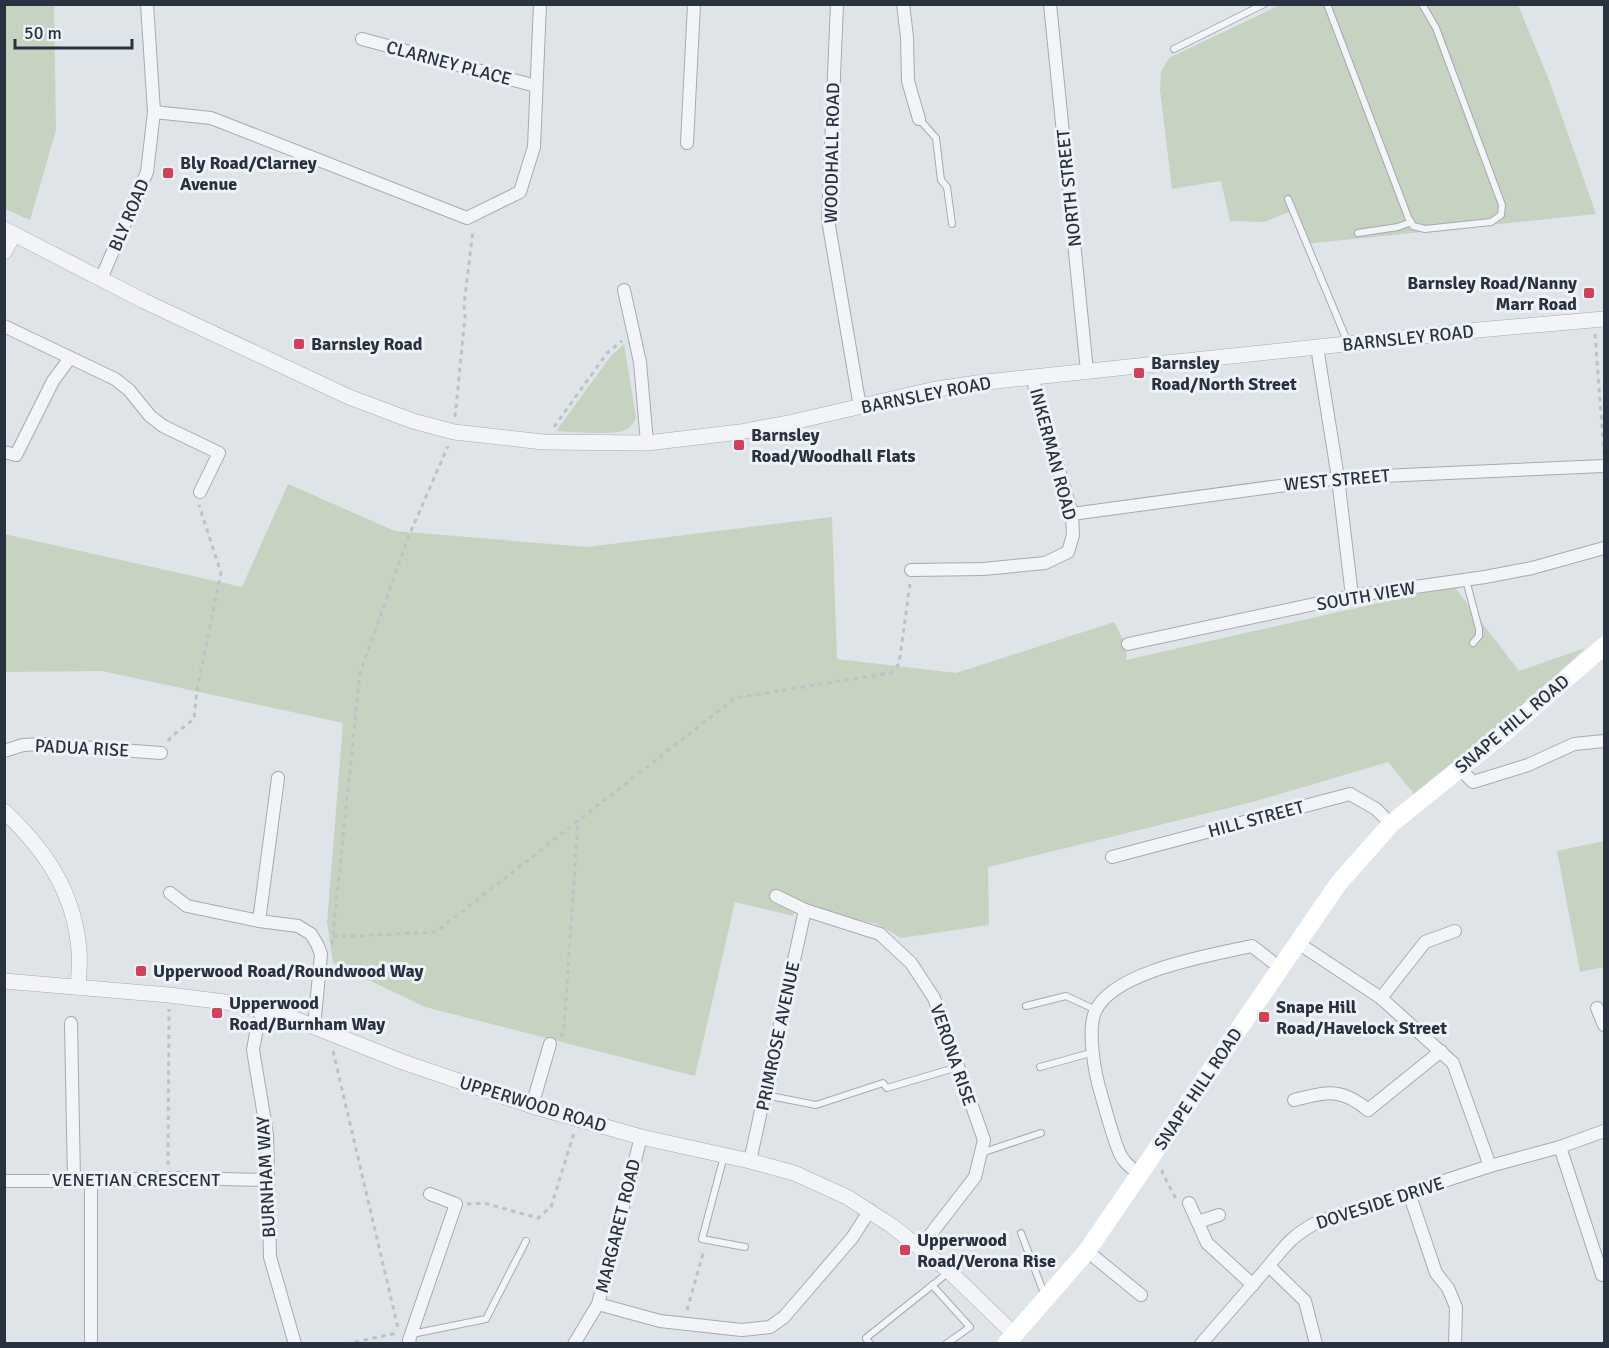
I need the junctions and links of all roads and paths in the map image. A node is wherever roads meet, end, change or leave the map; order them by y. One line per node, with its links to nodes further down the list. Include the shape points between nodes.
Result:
1 (147, 4): 13 (street, BLY ROAD)
2 (540, 4): 12 (street)
3 (694, 4): 15 (street)
4 (837, 4): 33 (street, WOODHALL ROAD, via 828,220)
5 (903, 4): 14 (street, via 908,81)
6 (1264, 4): 11 (lane)
7 (1327, 4): 18 (lane)
8 (1422, 4): 18 (lane, via 1436,28 1502,205 1501,215 1491,222 1425,229)
9 (1051, 5): 31 (street, NORTH STREET)
10 (362, 39): 12 (street, CLARNEY PLACE)
11 (1174, 49)
12 (536, 86): 17 (street, via 534,147 520,192)
13 (154, 112): 17 (street, via 211,118 466,218); 23 (street, BLY ROAD, via 147,172)
14 (919, 119): 19 (lane, via 936,138)
15 (687, 143)
16 (1288, 199): 28 (lane)
17 (475, 214): 34 (path)
18 (1411, 222): 21 (lane)
19 (952, 224)
20 (9, 231): 22 (street); 23 (street, BARNSLEY ROAD)
21 (1358, 233)
22 (4, 252)
23 (101, 279): 34 (street, BARNSLEY ROAD, via 349,397)
24 (624, 290): 27 (street)
25 (1599, 320): 28 (street, BARNSLEY ROAD); 38 (path)
26 (4, 326): 30 (street)
27 (633, 332): 35 (path, via 607,353); 36 (street, via 640,362)
28 (1348, 344): 29 (street, BARNSLEY ROAD)
29 (1317, 347): 31 (street, BARNSLEY ROAD); 39 (street)
30 (70, 358): 37 (street, via 53,381 16,455); 40 (street, via 115,379 163,426 219,453)
31 (1087, 371): 32 (street, BARNSLEY ROAD)
32 (1032, 377): 33 (street, BARNSLEY ROAD, via 931,390); 41 (street, INKERMAN ROAD)
33 (860, 407): 36 (street, BARNSLEY ROAD, via 740,432)
34 (454, 432): 35 (street, BARNSLEY ROAD); 63 (path, via 408,538 360,673)
35 (543, 442): 36 (street, BARNSLEY ROAD)
36 (647, 443)
37 (4, 452)
38 (1605, 464): 39 (street, WEST STREET)
39 (1338, 478): 41 (street, WEST STREET); 45 (street)
40 (200, 492): 51 (path, via 198,503 221,573 194,719 171,737)
41 (1072, 514): 43 (street, INKERMAN ROAD, via 1073,535 1068,552 1045,563)
42 (1605, 548): 44 (street, SOUTH VIEW, via 1532,568)
43 (911, 570): 55 (path, via 899,664 890,673 735,698)
44 (1466, 580): 45 (street, SOUTH VIEW); 46 (lane, via 1479,629)
45 (1352, 596): 47 (street, SOUTH VIEW)
46 (1473, 643)
47 (1128, 644)
48 (1605, 646): 52 (main road, SNAPE HILL ROAD)
49 (1605, 741): 52 (street, via 1574,744 1528,765 1473,782)
50 (4, 751): 51 (street, PADUA RISE, via 42,744)
51 (161, 753)
52 (1459, 768): 56 (main road, SNAPE HILL ROAD)
53 (278, 777): 61 (street)
54 (4, 811): 68 (street, via 46,857 65,894 79,950)
55 (578, 821): 63 (path, via 436,932); 78 (path, via 564,1028 558,1043)
56 (1391, 824): 57 (street, HILL STREET, via 1376,809 1350,794); 64 (main road, SNAPE HILL ROAD, via 1338,884)
57 (1112, 857)
58 (170, 893): 61 (street, via 187,906)
59 (776, 896): 60 (street, VERONA RISE)
60 (805, 910): 81 (street, VERONA RISE, via 880,934 911,963 934,998); 83 (street, PRIMROSE AVENUE)
61 (258, 921): 77 (street, via 298,926 311,934 317,944 321,954)
62 (1455, 931): 70 (street, via 1425,942)
63 (333, 937): 65 (path)
64 (1298, 943): 66 (main road, SNAPE HILL ROAD); 70 (street)
65 (332, 946)
66 (1280, 968): 74 (street, via 1252,946 1198,958 1135,978 1114,990); 95 (main road, SNAPE HILL ROAD)
67 (4, 981): 68 (street, UPPERWOOD ROAD)
68 (78, 987): 69 (street, UPPERWOOD ROAD)
69 (169, 995): 73 (street, UPPERWOOD ROAD); 96 (path)
70 (1381, 998): 79 (street)
71 (1026, 1006): 74 (lane, via 1066,996)
72 (1597, 1008): 76 (street)
73 (263, 1010): 77 (street, UPPERWOOD ROAD); 98 (street, BURNHAM WAY, via 253,1050 267,1134)
74 (1096, 1010): 80 (street, via 1092,1022)
75 (71, 1023): 97 (street)
76 (1605, 1025)
77 (321, 1029): 85 (street, UPPERWOOD ROAD); 123 (path)
78 (550, 1044): 85 (street)
79 (1441, 1051): 84 (street, via 1368,1110 1338,1093 1324,1092); 94 (street, via 1453,1063)
80 (1094, 1052): 82 (lane); 95 (street, via 1097,1081 1121,1158)
81 (958, 1067): 83 (lane, via 887,1088 883,1083 816,1105); 91 (street, VERONA RISE, via 984,1140)
82 (1040, 1067)
83 (765, 1095): 93 (street, PRIMROSE AVENUE)
84 (1294, 1100)
85 (532, 1106): 86 (street, UPPERWOOD ROAD)
86 (578, 1119): 89 (street, UPPERWOOD ROAD); 104 (path, via 551,1207 538,1218 484,1203)
87 (1605, 1131): 90 (street, DOVESIDE DRIVE)
88 (1041, 1133): 91 (lane)
89 (641, 1137): 92 (street, UPPERWOOD ROAD); 121 (street, MARGARET ROAD)
90 (1560, 1147): 94 (street, DOVESIDE DRIVE); 116 (street)
91 (981, 1153): 112 (street, VERONA RISE, via 975,1177)
92 (725, 1155): 93 (street, UPPERWOOD ROAD); 109 (lane, via 702,1239)
93 (750, 1161): 105 (street, UPPERWOOD ROAD, via 794,1173)
94 (1490, 1166): 101 (street, DOVESIDE DRIVE)
95 (1140, 1175): 113 (main road, SNAPE HILL ROAD)
96 (167, 1178): 98 (street, VENETIAN CRESCENT); 100 (street, VENETIAN CRESCENT)
97 (74, 1180): 99 (street, VENETIAN CRESCENT); 100 (street, VENETIAN CRESCENT)
98 (267, 1180): 126 (street, BURNHAM WAY, via 270,1257)
99 (4, 1181)
100 (91, 1181): 125 (street)
101 (1409, 1193): 114 (street, DOVESIDE DRIVE, via 1302,1230); 133 (street, via 1436,1273 1448,1288 1455,1307)
102 (430, 1194): 104 (street)
103 (1189, 1203): 107 (street)
104 (456, 1204): 123 (street)
105 (870, 1210): 112 (street, UPPERWOOD ROAD); 122 (street, via 852,1238 784,1317 770,1327 742,1330)
106 (1219, 1215): 107 (street)
107 (1198, 1222): 118 (street, via 1207,1243)
108 (1021, 1233): 120 (lane)
109 (706, 1240): 111 (lane); 122 (path)
110 (526, 1241): 123 (lane, via 486,1319)
111 (745, 1247)
112 (920, 1248): 115 (street, UPPERWOOD ROAD)
113 (1087, 1251): 119 (street); 120 (main road, SNAPE HILL ROAD)
114 (1269, 1266): 118 (street, DOVESIDE DRIVE); 132 (street, via 1305,1301)
115 (950, 1271): 117 (lane); 124 (street, UPPERWOOD ROAD)
116 (1602, 1275)
117 (932, 1285): 129 (lane, via 866,1338); 130 (lane, via 970,1327)
118 (1253, 1285): 131 (street, DOVESIDE DRIVE)
119 (1141, 1295)
120 (1046, 1299): 124 (main road, SNAPE HILL ROAD)
121 (598, 1304): 122 (street); 128 (street, MARGARET ROAD)
122 (684, 1324)
123 (406, 1337): 127 (path)
124 (1011, 1339)
125 (92, 1344)
126 (295, 1344)
127 (346, 1344)
128 (574, 1344)
129 (870, 1344)
130 (945, 1344)
131 (1201, 1344)
132 (1316, 1344)
133 (1455, 1344)

